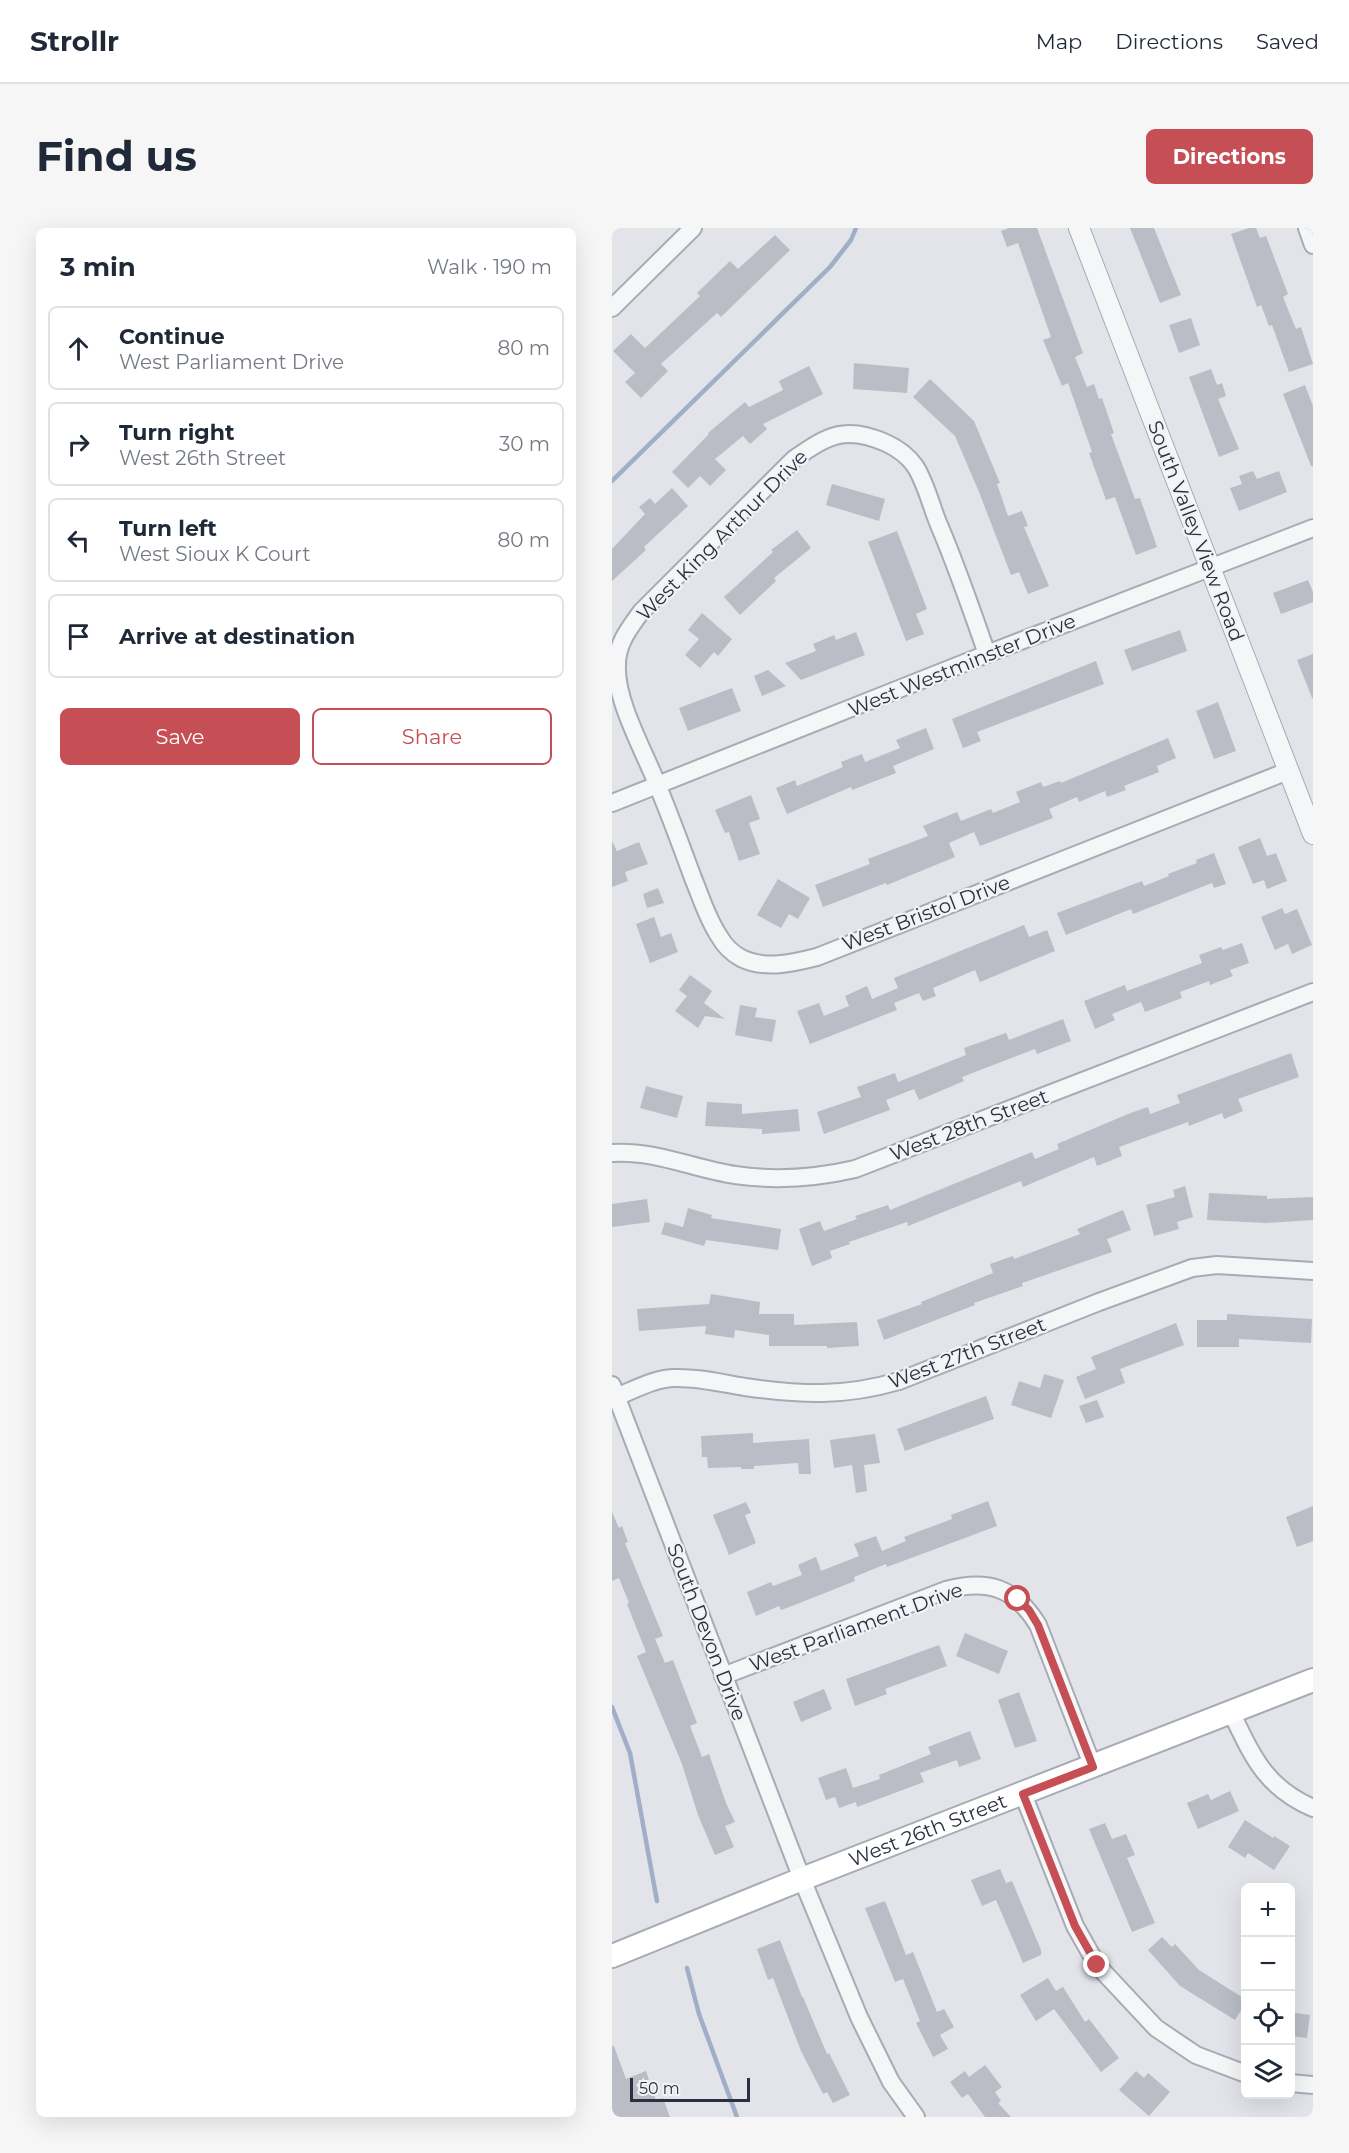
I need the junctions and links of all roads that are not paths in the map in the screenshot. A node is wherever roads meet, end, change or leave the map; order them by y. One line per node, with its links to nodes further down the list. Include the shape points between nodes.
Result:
1 (693, 228): 5 (street)
2 (1079, 228): 7 (street, South Valley View Road)
3 (1307, 228): 4 (street)
4 (1313, 245)
5 (612, 308)
6 (1313, 528): 7 (street, West Westminster Drive)
7 (1210, 568): 8 (street, West Westminster Drive); 9 (street, South Valley View Road)
8 (987, 654): 10 (street, West Westminster Drive); 10 (street, West King Arthur Drive, via 950,549 914,465 903,453 873,437 833,436 794,459 640,612 622,639 618,680)
9 (1288, 771): 10 (street, West Bristol Drive, via 791,964 741,958 729,950 708,915); 12 (street, South Valley View Road)
10 (658, 786): 11 (street, West Westminster Drive)
11 (612, 803)
12 (1313, 834)
13 (1313, 992): 14 (street, West 28th Street, via 838,1172 774,1178 744,1176 669,1158)
14 (612, 1153)
15 (1313, 1271): 16 (street, West 27th Street, via 1217,1265 1192,1269 869,1390 790,1393 671,1378)
16 (614, 1391): 17 (street, South Devon Drive)
17 (723, 1676): 20 (street, West Parliament Drive, via 946,1590 986,1585 1018,1599 1033,1617); 23 (street, South Devon Drive)
18 (1313, 1680): 19 (main road, West 26th Street)
19 (1231, 1712): 20 (main road, West 26th Street); 22 (street, via 1265,1775 1282,1791)
20 (1093, 1767): 21 (main road, West 26th Street)
21 (1023, 1794): 23 (main road, West 26th Street); 25 (street, via 1075,1926 1097,1965 1156,2028 1196,2055)
22 (1313, 1808)
23 (802, 1879): 24 (main road, West 26th Street); 28 (street, South Devon Drive, via 875,2051)
24 (612, 1956)
25 (1241, 2072)
26 (1295, 2083): 27 (street)
27 (1313, 2085)
28 (916, 2117)

